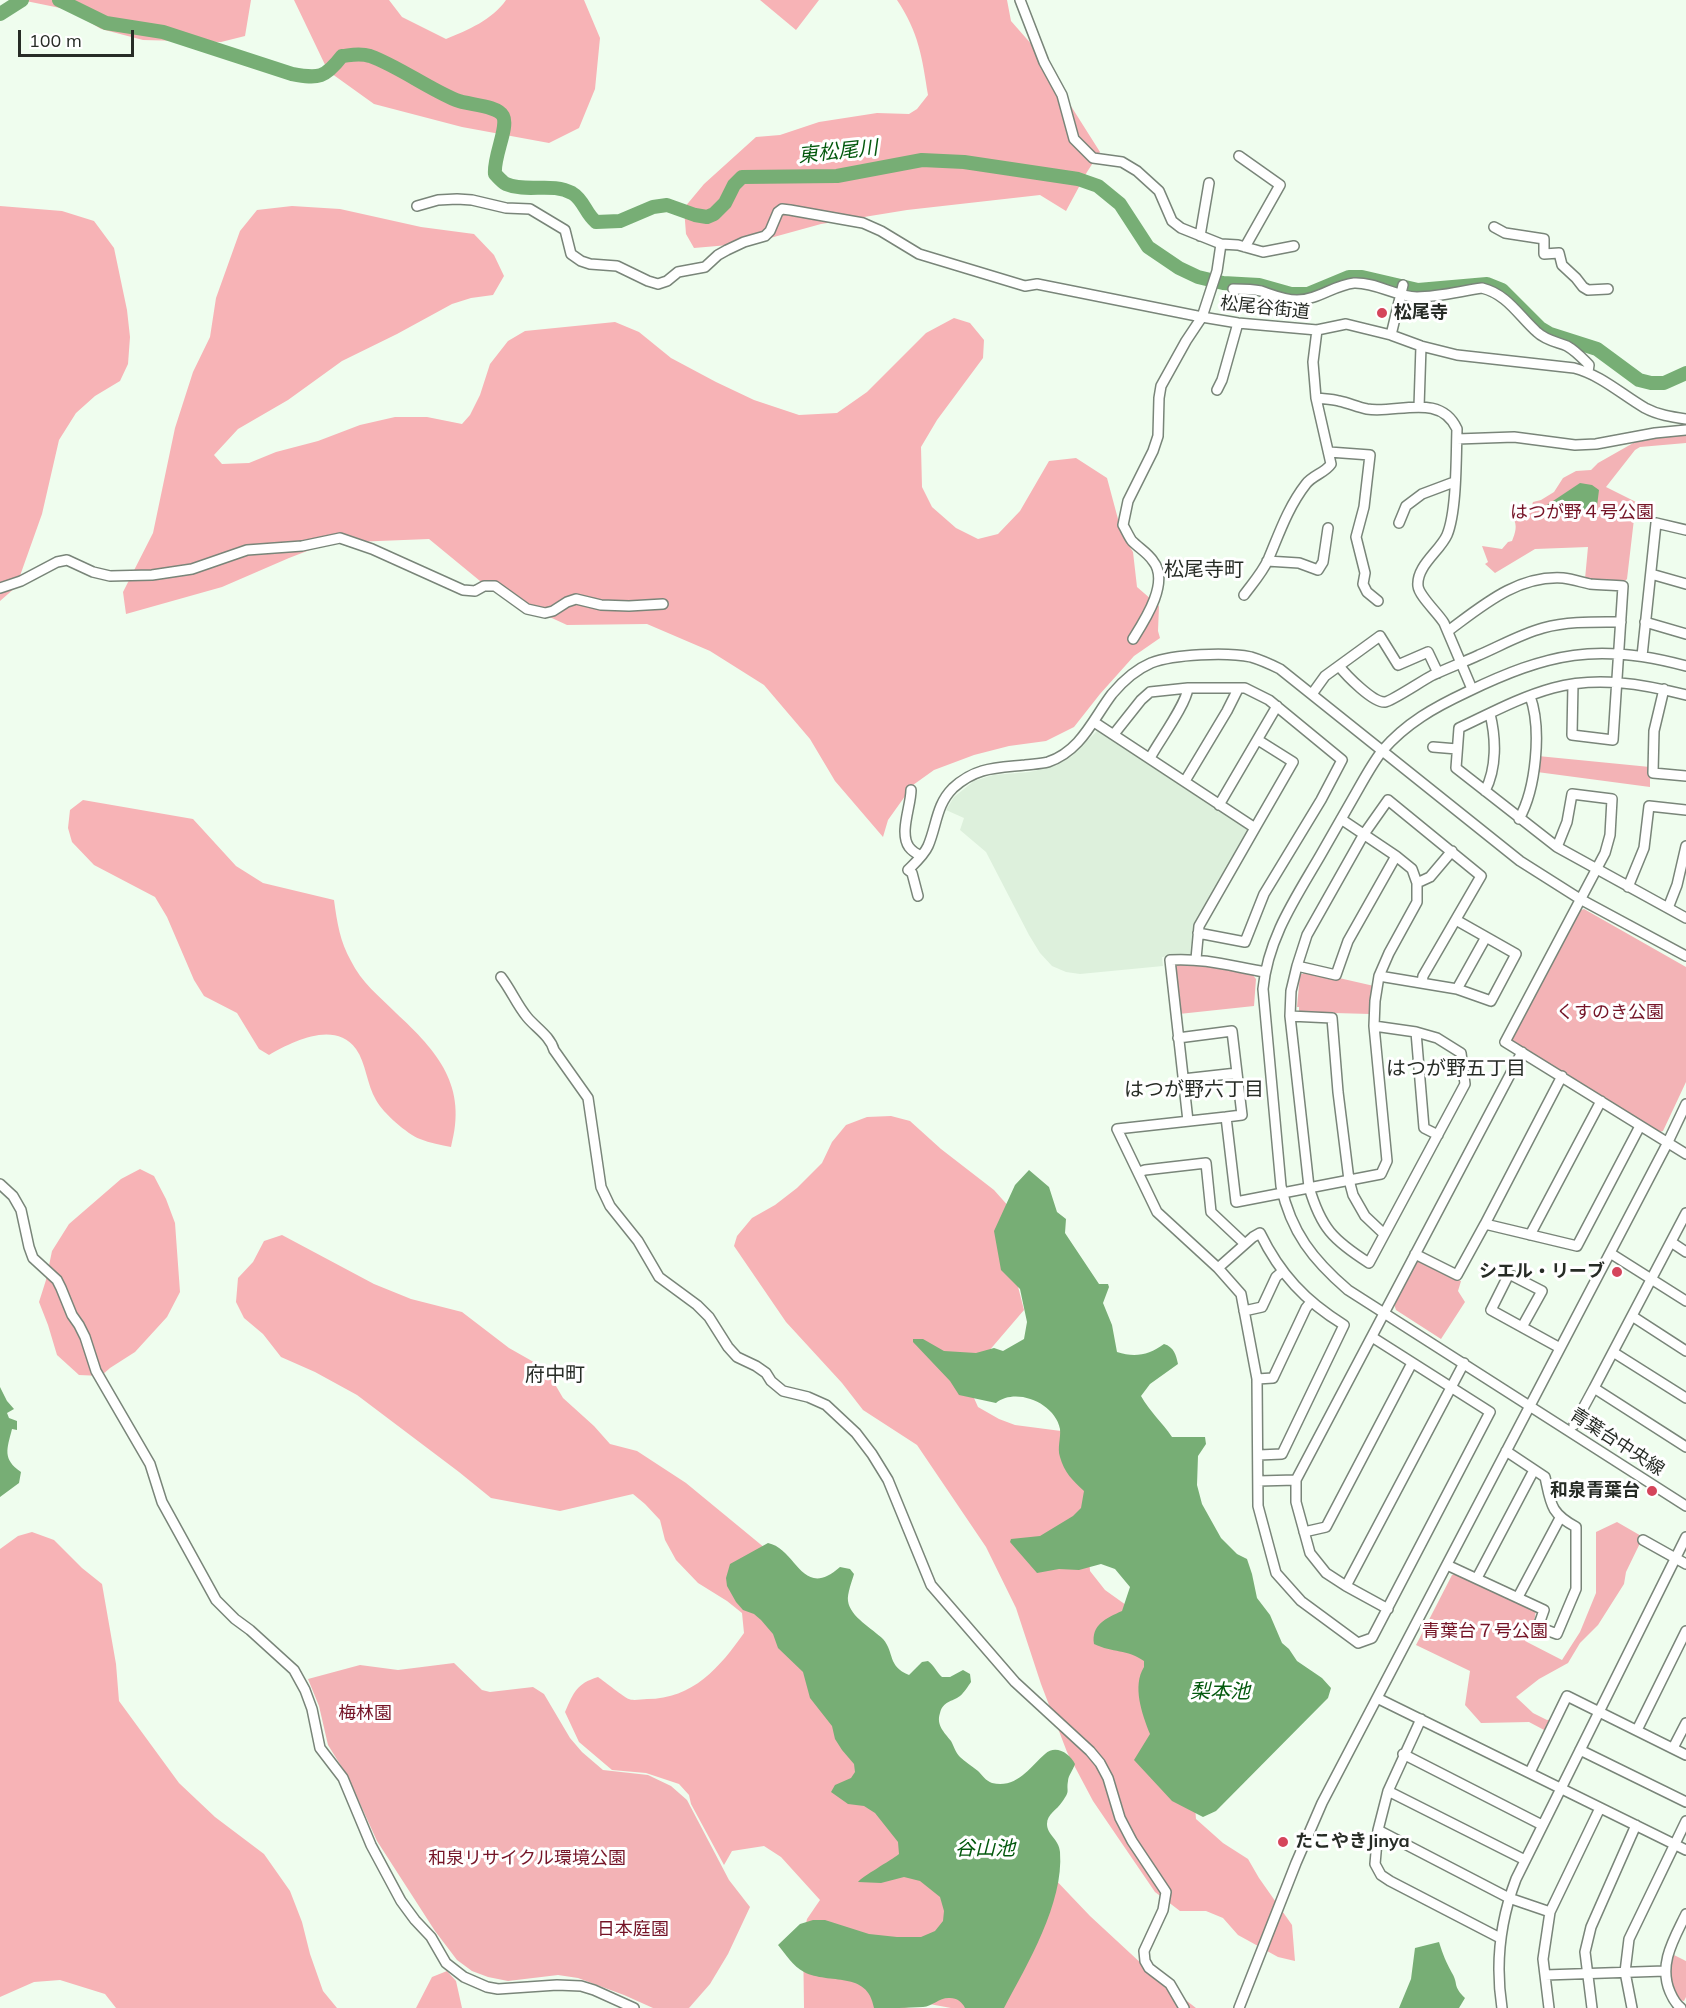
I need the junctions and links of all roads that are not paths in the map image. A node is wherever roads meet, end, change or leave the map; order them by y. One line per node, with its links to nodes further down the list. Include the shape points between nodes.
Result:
1 (1020, 0): 6 (street, via 1044,62 1062,95 1074,139 1092,158 1122,162 1137,171 1159,191 1172,220)
2 (1239, 156): 9 (street, via 1280,185)
3 (1209, 183): 6 (street)
4 (417, 206): 13 (street, via 457,199 530,208 565,230 571,254 581,261 616,266 658,284 678,272 705,267 717,255 765,236 778,212 790,210 863,223 919,254 1025,286 1037,284)
5 (1494, 227): 11 (street, via 1505,233 1544,239 1544,254 1559,253 1562,265 1583,287)
6 (1200, 236): 7 (street)
7 (1221, 244): 9 (street); 13 (street, 松尾谷街道)
8 (1294, 246): 9 (street, via 1263,252)
9 (1245, 247)
10 (1233, 289): 12 (street, via 1296,300 1311,299 1352,283)
11 (1608, 289)
12 (1402, 290): 16 (street); 18 (street, via 1417,297 1491,290 1538,334 1579,354 1589,365)
13 (1202, 317): 14 (street, 松尾谷街道); 41 (street, via 1161,386 1158,436 1128,501 1123,525 1159,572 1153,601)
14 (1238, 323): 15 (street, 松尾谷街道); 19 (street)
15 (1317, 330): 16 (street, 松尾谷街道, via 1346,324); 20 (street, via 1313,362)
16 (1390, 335): 17 (street, 松尾谷街道)
17 (1421, 346): 18 (street, 松尾谷街道, via 1457,355); 21 (street)
18 (1588, 372): 22 (street, 松尾谷街道, via 1659,415)
19 (1216, 390)
20 (1316, 398): 21 (street, via 1367,409); 25 (street)
21 (1419, 407): 24 (street, via 1447,414 1454,421)
22 (1686, 419)
23 (1686, 430): 24 (street, via 1575,445 1514,437)
24 (1457, 439): 26 (street)
25 (1329, 452): 30 (street, via 1331,464 1306,483 1281,525); 35 (street, via 1370,455 1356,537 1365,573 1363,584)
26 (1454, 482): 27 (street, via 1422,494 1406,506); 39 (street, via 1450,527 1423,568 1418,586)
27 (1399, 524)
28 (1328, 528): 30 (street, via 1323,562 1318,570)
29 (1686, 530): 31 (street, via 1656,520)
30 (1267, 561): 34 (street)
31 (1651, 574): 32 (street); 38 (street)
32 (1686, 584)
33 (0, 588): 36 (street, via 67,560 110,576 152,575 215,562 237,552 340,538 463,590 495,586 526,609 545,613 576,599 602,605)
34 (1244, 595)
35 (1378, 601)
36 (663, 604)
37 (1621, 622): 39 (street, via 1623,586 1552,578 1506,590); 42 (street); 44 (street, via 1543,628)
38 (1645, 622): 40 (street); 43 (street)
39 (1448, 631): 44 (street)
40 (1686, 634)
41 (1133, 639)
42 (1619, 653): 43 (street, 青葉台中央線); 48 (street); 53 (street, 青葉台中央線, via 1545,660)
43 (1642, 656): 46 (street, 青葉台中央線)
44 (1462, 664): 47 (street); 53 (street)
45 (1339, 666): 47 (street, via 1347,677 1381,702 1394,699); 47 (street, via 1380,636 1398,665 1428,652); 54 (street, via 1325,676)
46 (1686, 666)
47 (1438, 672)
48 (1618, 683): 49 (street); 49 (street, via 1613,740 1572,735); 52 (street)
49 (1573, 684): 56 (street)
50 (1188, 688): 51 (street); 60 (street, via 1150,692); 65 (street)
51 (1238, 688): 57 (street, via 1256,692); 67 (street)
52 (1664, 689): 55 (street); 66 (street, via 1654,730 1653,773)
53 (1469, 691): 64 (street, 青葉台中央線, via 1408,724)
54 (1312, 694): 59 (street, via 1280,669 1249,657 1181,656 1151,663 1134,673 1113,692); 64 (street)
55 (1686, 695)
56 (1530, 696): 58 (street); 73 (street, via 1536,728 1533,778)
57 (1277, 706): 61 (street); 89 (street, via 1342,760 1264,894 1245,942)
58 (1490, 714): 63 (street, via 1459,728); 69 (street, via 1494,754)
59 (1094, 722): 60 (street); 79 (street, via 1074,746 1048,762 980,771 955,787 939,808 928,846)
60 (1114, 734): 65 (street)
61 (1258, 740): 70 (street); 74 (street, via 1293,762)
62 (1433, 747): 63 (street)
63 (1457, 749): 69 (street, via 1456,768)
64 (1382, 751): 72 (street, 青葉台中央線); 85 (street, via 1505,850)
65 (1150, 758): 67 (street)
66 (1686, 777)
67 (1185, 781): 70 (street)
68 (911, 790): 79 (street, via 906,839 909,847)
69 (1485, 791): 73 (street)
70 (1219, 805): 74 (street)
71 (1686, 810): 83 (street, via 1649,806 1644,848)
72 (1341, 819): 75 (street); 94 (street, 青葉台中央線, via 1286,916)
73 (1519, 819): 77 (street)
74 (1254, 828): 89 (street)
75 (1364, 834): 78 (street, via 1388,800); 80 (street); 93 (street, via 1307,935)
76 (1686, 846): 86 (street)
77 (1557, 847): 81 (street); 81 (street, via 1572,794 1612,799 1610,835)
78 (1452, 851): 82 (street, via 1430,878); 88 (street, via 1481,876)
79 (921, 856): 84 (street, via 908,870)
80 (1396, 856): 82 (street, via 1412,869); 93 (street, via 1348,941 1336,975)
81 (1596, 870): 83 (street); 85 (street)
82 (1417, 883): 95 (street, via 1417,902)
83 (1628, 887): 86 (street)
84 (918, 896)
85 (1580, 899): 91 (street); 103 (street, via 1505,1042)
86 (1668, 908): 87 (street)
87 (1686, 918)
88 (1456, 920): 90 (street); 97 (street)
89 (1198, 933): 92 (street)
90 (1486, 937): 98 (street); 98 (street, via 1516,954 1491,1001)
91 (1686, 956)
92 (1196, 959): 94 (street); 102 (street, via 1170,960)
93 (1297, 966): 99 (street)
94 (1265, 972): 119 (street, 青葉台中央線, via 1264,1012)
95 (1379, 976): 97 (street); 100 (street)
96 (501, 977): 200 (street, via 527,1017 552,1042 588,1098 601,1187 659,1277 709,1317 737,1357 766,1373 783,1391 826,1405 856,1433 888,1480 931,1585 1015,1682 1100,1763 1120,1818 1166,1892 1163,1910 1144,1951 1145,1961 1170,1984)
97 (1422, 983): 98 (street)
98 (1457, 989)
99 (1290, 1016): 116 (street, via 1332,1018); 118 (street)
100 (1374, 1026): 101 (street); 116 (street, via 1387,1161 1381,1174)
101 (1416, 1032): 112 (street, via 1424,1128); 112 (street, via 1437,1038 1461,1053 1465,1084)
102 (1178, 1038): 104 (street, via 1232,1031); 106 (street)
103 (1522, 1052): 105 (street); 128 (street)
104 (1237, 1073): 106 (street); 109 (street, via 1242,1115)
105 (1562, 1076): 107 (street); 121 (street)
106 (1183, 1079): 110 (street)
107 (1601, 1101): 111 (street); 123 (street)
108 (1686, 1104): 113 (street)
109 (1226, 1117): 110 (street); 119 (street, via 1236,1202)
110 (1188, 1121): 115 (street, via 1117,1129)
111 (1641, 1126): 113 (street); 123 (street, via 1576,1246)
112 (1438, 1135): 122 (street)
113 (1667, 1143): 114 (street); 127 (street)
114 (1686, 1154)
115 (1139, 1172): 125 (street, via 1206,1164 1211,1212); 129 (street, via 1157,1212)
116 (1349, 1180): 118 (street); 122 (street, via 1365,1215)
117 (0, 1184): 199 (street, via 21,1210 33,1258 57,1280 85,1337 92,1363 150,1464 162,1502 216,1600 294,1670 312,1709 317,1744 343,1778 371,1845 401,1901 431,1937 446,1963 487,1987 581,1986)
118 (1309, 1187): 119 (street); 122 (street, via 1315,1207 1335,1239 1369,1263)
119 (1283, 1193): 135 (street, 青葉台中央線, via 1297,1233 1313,1256 1348,1290)
120 (1686, 1213): 124 (street)
121 (1485, 1224): 123 (street); 128 (street, via 1457,1275)
122 (1384, 1234)
123 (1530, 1235)
124 (1671, 1242): 126 (street); 131 (street)
125 (1245, 1244): 129 (street); 130 (street, via 1260,1233)
126 (1686, 1252)
127 (1610, 1253): 131 (street); 139 (street)
128 (1415, 1254): 135 (street)
129 (1218, 1268): 134 (street, via 1241,1294)
130 (1282, 1271): 133 (street); 134 (street, via 1262,1307)
131 (1651, 1279): 132 (street); 136 (street)
132 (1686, 1301)
133 (1311, 1302): 144 (street, via 1274,1378); 152 (street, via 1344,1325 1282,1454)
134 (1244, 1311): 144 (street)
135 (1385, 1313): 138 (street); 143 (street, 青葉台中央線)
136 (1632, 1316): 140 (street); 141 (street)
137 (1522, 1327): 137 (street, via 1491,1310 1509,1274 1542,1291); 139 (street)
138 (1372, 1337): 142 (street); 154 (street)
139 (1560, 1348): 148 (street)
140 (1686, 1351)
141 (1613, 1352): 146 (street); 147 (street)
142 (1412, 1362): 145 (street); 158 (street, via 1326,1527)
143 (1464, 1364): 145 (street); 148 (street, 青葉台中央線)
144 (1257, 1379): 152 (street)
145 (1451, 1388): 165 (street); 167 (street, via 1490,1412)
146 (1594, 1388): 149 (street); 150 (street)
147 (1686, 1398)
148 (1530, 1406): 151 (street); 156 (street, 青葉台中央線)
149 (1574, 1425)
150 (1686, 1447)
151 (1506, 1451): 153 (street); 163 (street)
152 (1258, 1455): 155 (street)
153 (1534, 1470): 157 (street, via 1545,1477 1551,1507); 164 (street)
154 (1296, 1480): 155 (street); 158 (street, via 1296,1502)
155 (1258, 1481): 167 (street, via 1258,1506 1276,1573 1301,1601 1358,1643 1372,1638)
156 (1686, 1506)
157 (1560, 1518): 166 (street); 166 (street, via 1576,1527 1576,1589 1557,1634 1538,1627 1544,1610)
158 (1304, 1532): 165 (street, via 1310,1553 1326,1573)
159 (1686, 1537): 161 (street)
160 (1644, 1540): 161 (street)
161 (1676, 1557): 162 (street); 170 (street)
162 (1686, 1564)
163 (1447, 1565): 164 (street); 169 (street)
164 (1477, 1578): 166 (street)
165 (1346, 1587): 167 (street)
166 (1518, 1597)
167 (1388, 1609)
168 (1686, 1631): 173 (street)
169 (1377, 1698): 171 (street); 201 (street, via 1322,1803)
170 (1599, 1712): 173 (street); 175 (street); 178 (street, via 1567,1696)
171 (1420, 1719): 176 (street); 178 (street)
172 (1686, 1723): 174 (street)
173 (1637, 1730): 174 (street)
174 (1674, 1748): 177 (street)
175 (1580, 1750): 179 (street); 181 (street)
176 (1403, 1754): 180 (street); 184 (street)
177 (1686, 1755)
178 (1530, 1772): 179 (street)
179 (1561, 1788): 182 (street); 184 (street)
180 (1388, 1791): 186 (street); 189 (street)
181 (1686, 1802)
182 (1600, 1808): 185 (street); 191 (street)
183 (1686, 1821): 187 (street)
184 (1542, 1825): 189 (street)
185 (1636, 1825): 187 (street); 197 (street, via 1591,1927 1585,1952)
186 (1378, 1830): 190 (street); 193 (street, via 1375,1864 1381,1875)
187 (1674, 1845): 188 (street); 195 (street, via 1635,1924)
188 (1686, 1850)
189 (1525, 1860): 190 (street)
190 (1509, 1898): 191 (street); 193 (street)
191 (1550, 1912): 196 (street, via 1543,1959)
192 (1686, 1914): 194 (street, via 1669,1951)
193 (1500, 1938): 202 (street)
194 (1665, 1971): 195 (street); 198 (street, via 1669,1989 1678,2006)
195 (1624, 1972): 197 (street); 205 (street)
196 (1545, 1975): 197 (street); 203 (street)
197 (1587, 1975): 204 (street)
198 (1684, 2007)
199 (634, 2008)
200 (1184, 2008)
201 (1239, 2008)
202 (1502, 2008)
203 (1549, 2008)
204 (1592, 2008)
205 (1632, 2008)

